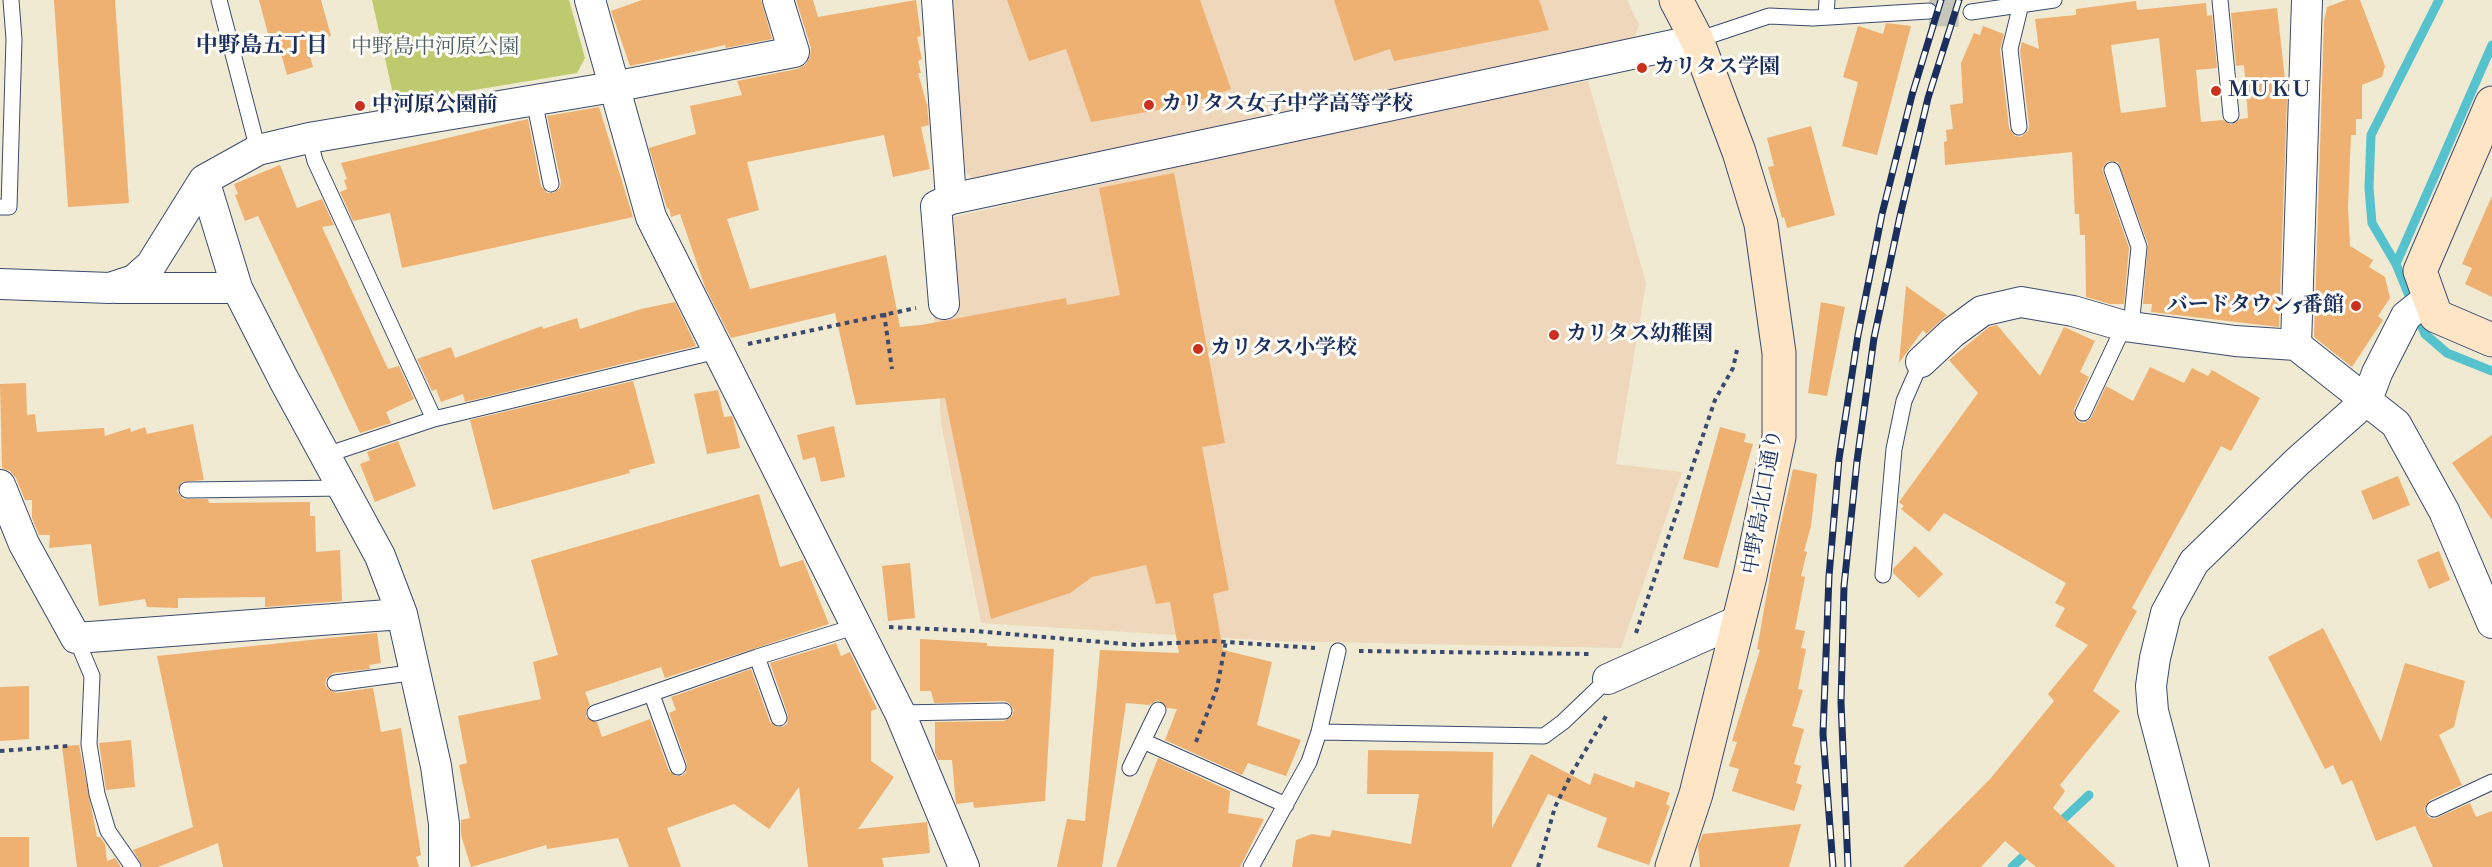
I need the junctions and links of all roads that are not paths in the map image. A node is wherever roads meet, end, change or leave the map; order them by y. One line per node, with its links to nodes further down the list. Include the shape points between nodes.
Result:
1 (11, 0): 27 (lane, via 14,39 9,207)
2 (219, 0): 22 (lane)
3 (590, 0): 16 (street)
4 (778, 0): 16 (street, via 794,52)
5 (937, 0): 26 (street)
6 (1676, 0): 15 (street, 中野島北口通り)
7 (1827, 0): 14 (lane)
8 (2054, 0): 11 (lane)
9 (2220, 0): 19 (lane)
10 (2307, 0): 35 (street)
11 (2021, 4): 13 (lane); 20 (lane, via 2010,49)
12 (1929, 11): 14 (lane)
13 (1971, 12)
14 (1826, 18): 15 (lane, via 1768,15)
15 (1697, 40): 26 (street); 47 (street, 中野島北口通り, via 1761,224 1779,353 1779,437)
16 (612, 87): 17 (street); 36 (street, via 651,217)
17 (534, 100): 21 (street); 25 (lane)
18 (2492, 103): 31 (street, via 2420,271)
19 (2231, 115)
20 (2019, 127)
21 (309, 138): 22 (street); 40 (lane, via 315,161)
22 (258, 150): 24 (street)
23 (2112, 170): 33 (lane, via 2139,248)
24 (204, 180): 29 (street, via 151,265 134,280); 30 (street)
25 (551, 184)
26 (951, 199): 32 (street, via 936,206)
27 (0, 207)
28 (0, 284): 29 (street)
29 (111, 288): 30 (street)
30 (237, 288): 41 (street)
31 (2430, 297): 34 (street, via 2436,316); 38 (street, via 2406,316)
32 (944, 304)
33 (2127, 326): 35 (street); 37 (street, via 2021,302 1982,311); 39 (lane)
34 (2492, 340)
35 (2296, 345): 38 (street)
36 (717, 351): 40 (lane); 49 (street)
37 (1922, 362): 45 (lane, via 1904,401 1894,449)
38 (2367, 400): 48 (street, via 2396,424 2444,510); 74 (street, via 2194,562 2166,613 2151,686 2153,711)
39 (2083, 413)
40 (434, 419): 41 (lane)
41 (326, 455): 43 (street)
42 (0, 485): 50 (street, via 24,544)
43 (345, 488): 44 (lane); 46 (street, via 380,556)
44 (187, 490)
45 (1883, 575)
46 (402, 614): 50 (street); 54 (street)
47 (1740, 620): 53 (street); 73 (street, 中野島北口通り, via 1696,794)
48 (2492, 623)
49 (857, 626): 52 (lane); 60 (street)
50 (76, 638): 69 (lane, via 92,676 90,744 97,794 108,831)
51 (1338, 651): 62 (lane)
52 (757, 657): 56 (lane); 61 (lane)
53 (1609, 668): 62 (lane, via 1563,722 1544,736)
54 (417, 672): 55 (lane); 70 (street, via 436,766 444,824)
55 (335, 683)
56 (651, 695): 59 (lane); 64 (lane)
57 (1004, 711): 60 (lane)
58 (1158, 711): 63 (lane)
59 (595, 713)
60 (900, 713): 71 (street)
61 (779, 718)
62 (1319, 732): 67 (lane, via 1309,762)
63 (1143, 741): 65 (lane); 67 (lane)
64 (678, 767)
65 (1130, 768)
66 (2492, 782): 68 (lane)
67 (1286, 805): 72 (lane)
68 (2434, 809)
69 (133, 867)
70 (444, 867)
71 (964, 867)
72 (1251, 867)
73 (1672, 867)
74 (2194, 867)

